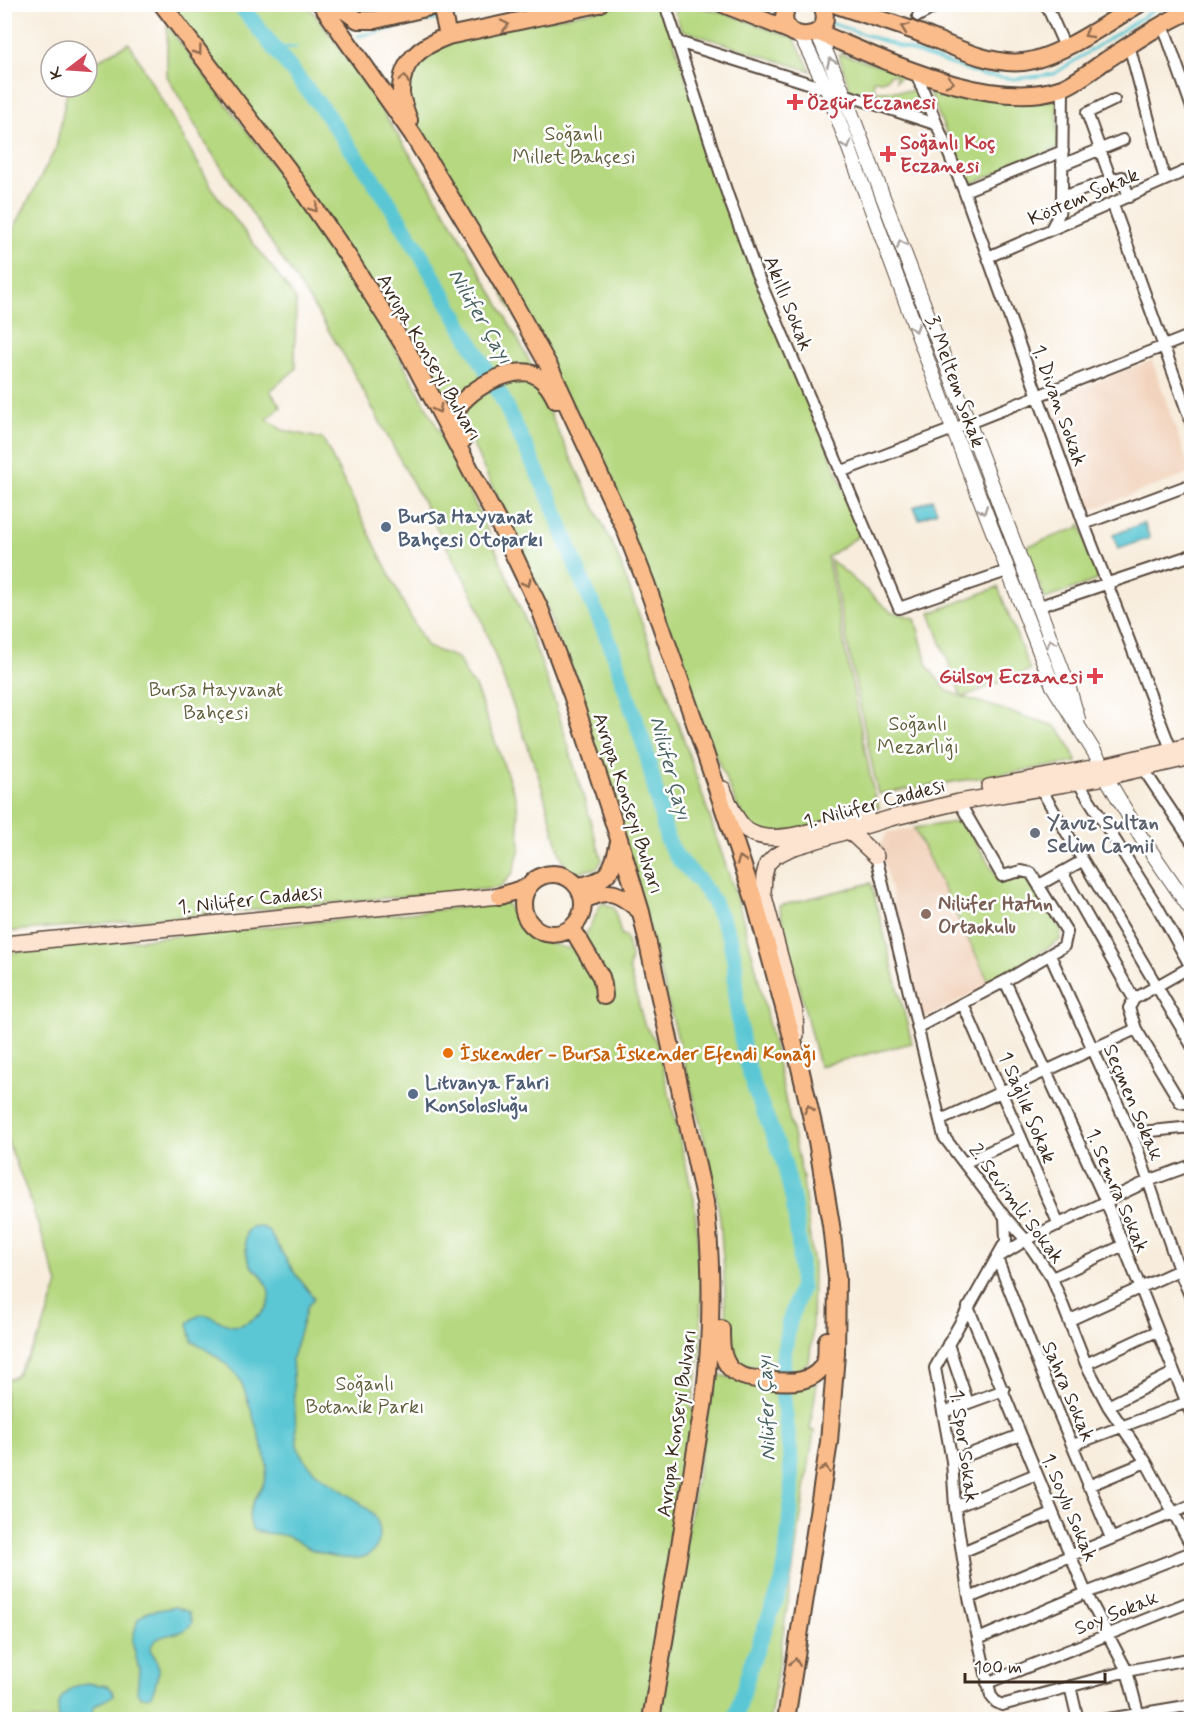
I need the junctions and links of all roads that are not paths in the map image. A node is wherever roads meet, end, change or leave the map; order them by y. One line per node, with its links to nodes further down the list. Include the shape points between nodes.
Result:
1 (162, 4): 54 (main road, Avrupa Konseyi Bulvarı, one-way to 54, via 347,255 408,352)
2 (321, 4): 31 (main road)
3 (335, 4): 14 (main road, via 358,20 375,20)
4 (599, 4): 20 (main road, one-way to 4)
5 (665, 4): 21 (street, Akıllı Sokak)
6 (723, 4): 19 (main road)
7 (788, 4): 19 (main road, via 785,22)
8 (821, 4): 18 (main road, via 825,20)
9 (940, 4): 16 (street)
10 (1046, 4): 23 (street)
11 (1139, 4): 23 (main road, one-way to 23)
12 (441, 5): 14 (main road); 20 (main road)
13 (846, 6): 23 (main road, one-way to 13, via 1025,62 1007,62)
14 (417, 7)
15 (1191, 10): 17 (main road)
16 (918, 16)
17 (1163, 25): 22 (main road); 29 (street)
18 (817, 32): 19 (main road, via 808,36); 24 (main road); 27 (street, 3. Meltem Sokak, one-way to 18)
19 (794, 33): 26 (street, 3. Meltem Sokak, via 803,40)
20 (448, 36): 31 (main road, one-way to 20, via 401,94 404,74 419,51)
21 (678, 42): 26 (street); 51 (street, Akıllı Sokak, via 756,272)
22 (1129, 45): 25 (main road); 38 (street)
23 (1065, 47)
24 (916, 73): 25 (main road, one-way to 25, via 987,91 1026,95); 30 (street, 1. Divan Sokak)
25 (1063, 88): 34 (street)
26 (826, 89): 50 (street, 3. Meltem Sokak, one-way to 50)
27 (844, 94): 30 (street); 48 (street, 3. Meltem Sokak, one-way to 27)
28 (1114, 100): 33 (street, via 1087,113)
29 (1191, 108)
30 (935, 124): 39 (street, 1. Divan Sokak)
31 (413, 135): 52 (main road, via 551,370)
32 (1123, 140): 33 (street)
33 (1100, 149): 35 (street); 37 (street)
34 (1063, 151): 35 (street); 39 (street)
35 (1062, 165): 40 (street)
36 (1191, 168): 38 (street, Köstem Sokak)
37 (1111, 180): 40 (street); 41 (street, via 1122,177)
38 (1165, 180): 41 (street, Köstem Sokak)
39 (964, 191): 44 (street, 1. Divan Sokak)
40 (1062, 197): 43 (street)
41 (1129, 197): 42 (street, Köstem Sokak)
42 (1113, 205): 43 (street, Köstem Sokak); 46 (street)
43 (1051, 229): 44 (street, Köstem Sokak)
44 (988, 257): 47 (street, 1. Divan Sokak)
45 (1191, 335): 46 (street)
46 (1163, 346): 47 (street); 49 (street)
47 (1038, 396): 48 (street); 55 (street, 1. Divan Sokak)
48 (969, 423): 50 (street); 59 (street, 3. Meltem Sokak)
49 (1191, 425)
50 (952, 429): 51 (street); 57 (street, 3. Meltem Sokak, one-way to 57)
51 (840, 472): 57 (street, Akıllı Sokak, via 898,608)
52 (601, 480): 54 (main road, via 549,386 534,374 506,374 467,395 456,412 461,435); 60 (main road, via 646,583)
53 (1191, 484): 55 (street)
54 (499, 524): 72 (main road, Avrupa Konseyi Bulvarı, one-way to 72, via 540,609)
55 (1084, 524): 58 (street, 1. Divan Sokak)
56 (1191, 555): 58 (street)
57 (1007, 571): 61 (street, 3. Meltem Sokak, via 1053,686)
58 (1107, 583): 59 (street); 63 (street, 1. Divan Sokak)
59 (1037, 607): 61 (street, 3. Meltem Sokak, one-way to 59)
60 (696, 726): 71 (main road, 1. Nilüfer Caddesi, via 722,788 747,829 760,837 774,838); 95 (main road, one-way to 60, via 756,905)
61 (1084, 738): 66 (street, 3. Meltem Sokak)
62 (1191, 746): 63 (main road, 1. Nilüfer Caddesi)
63 (1171, 750): 66 (main road, 1. Nilüfer Caddesi)
64 (1191, 757): 65 (main road, 1. Nilüfer Caddesi)
65 (1142, 767): 66 (main road, 1. Nilüfer Caddesi); 73 (street)
66 (1104, 772): 67 (main road, 1. Nilüfer Caddesi); 70 (main road, 1. Nilüfer Caddesi, via 959,792); 82 (street, 3. Meltem Sokak, via 1141,837)
67 (1078, 782): 68 (main road, 1. Nilüfer Caddesi); 86 (street)
68 (1041, 789): 69 (main road, 1. Nilüfer Caddesi); 75 (street)
69 (959, 802): 70 (main road, 1. Nilüfer Caddesi); 77 (street, via 1002,876 1021,871 1031,873)
70 (877, 817): 71 (main road, 1. Nilüfer Caddesi); 74 (main road)
71 (847, 825): 74 (main road); 95 (main road, 1. Nilüfer Caddesi, via 775,856 767,864 764,876 766,908 795,1012)
72 (620, 839): 79 (main road, via 608,874); 83 (main road, Avrupa Konseyi Bulvarı)
73 (1191, 842)
74 (876, 856): 91 (street, 2. Sevimli Sokak)
75 (1082, 861): 76 (street); 88 (street)
76 (1062, 872): 77 (street); 89 (street)
77 (1039, 885): 85 (street, via 1067,932 1064,946)
78 (527, 887): 79 (main road, via 542,875 552,873 570,879); 80 (main road); 81 (main road)
79 (580, 893): 81 (main road, via 581,916 566,931 550,935 529,924); 83 (main road, via 617,893)
80 (500, 896): 81 (main road); 84 (main road, 1. Nilüfer Caddesi)
81 (522, 907)
82 (1191, 911)
83 (641, 912): 99 (main road, Avrupa Konseyi Bulvarı)
84 (4, 944)
85 (1050, 955): 87 (street); 94 (street, Seçmen Sokak)
86 (1191, 967): 88 (street)
87 (1005, 981): 90 (street); 96 (street, 1. Semra Sokak)
88 (1156, 987): 89 (street); 93 (street)
89 (1134, 999): 92 (street, via 1129,1008)
90 (963, 1004): 91 (street); 97 (street, 1 Sağlık Sokak)
91 (918, 1027): 100 (street, 2. Sevimli Sokak)
92 (1136, 1029): 94 (street); 98 (street, via 1180,1102)
93 (1191, 1046)
94 (1092, 1049): 96 (street); 102 (street, Seçmen Sokak)
95 (798, 1059): 104 (main road, one-way to 95)
96 (1046, 1071): 97 (street); 108 (street, 1. Semra Sokak)
97 (1002, 1091): 100 (street); 103 (street, 1 Sağlık Sokak)
98 (1191, 1104)
99 (684, 1112): 104 (main road, via 708,1175 716,1234 721,1349 732,1370 748,1378 791,1383 808,1379 826,1358 826,1260); 157 (main road, Avrupa Konseyi Bulvarı, via 710,1243 710,1355)
100 (940, 1120): 105 (street, 2. Sevimli Sokak, via 944,1137)
101 (1191, 1128): 102 (street)
102 (1131, 1133): 107 (street, Seçmen Sokak)
103 (1021, 1137): 105 (street); 110 (street, 1 Sağlık Sokak)
104 (817, 1141): 158 (main road, one-way to 104, via 829,1442 836,1354 837,1278)
105 (964, 1163): 109 (street, 2. Sevimli Sokak)
106 (1191, 1165): 107 (street)
107 (1148, 1181): 108 (street); 114 (street, Seçmen Sokak)
108 (1106, 1202): 110 (street); 112 (street, 1. Semra Sokak)
109 (1005, 1217): 111 (street, 2. Sevimli Sokak); 113 (street, 1. Spor Sokak, via 1006,1241)
110 (1059, 1224): 111 (street)
111 (1026, 1240): 113 (street); 115 (street, 2. Sevimli Sokak)
112 (1122, 1246): 115 (street); 116 (street, 1. Semra Sokak)
113 (997, 1258): 118 (street, 1. Spor Sokak); 132 (street, Sahra Sokak)
114 (1179, 1270): 116 (street); 117 (street, Seçmen Sokak)
115 (1052, 1278): 119 (street, 2. Sevimli Sokak)
116 (1139, 1288): 119 (street); 120 (street, 1. Semra Sokak)
117 (1191, 1300)
118 (968, 1307): 121 (street, 1. Spor Sokak); 124 (street, 1. Soylu Sokak)
119 (1070, 1320): 122 (street, 2. Sevimli Sokak)
120 (1157, 1331): 122 (street); 123 (street, 1. Semra Sokak)
121 (948, 1344): 126 (street); 128 (street, 1. Spor Sokak, via 935,1368)
122 (1086, 1364): 127 (street, 2. Sevimli Sokak)
123 (1173, 1373): 125 (street, 1. Semra Sokak); 127 (street)
124 (1004, 1390): 126 (street); 131 (street, 1. Soylu Sokak)
125 (1188, 1401): 129 (street, 1. Semra Sokak); 130 (street)
126 (968, 1403): 128 (street)
127 (1108, 1406): 130 (street, 2. Sevimli Sokak)
128 (944, 1412): 133 (street, 1. Spor Sokak)
129 (1191, 1416)
130 (1122, 1426): 132 (street); 134 (street, 2. Sevimli Sokak)
131 (1020, 1435): 133 (street); 135 (street, 1. Soylu Sokak)
132 (1072, 1445): 136 (street, Sahra Sokak)
133 (952, 1461): 138 (street, 1. Spor Sokak)
134 (1146, 1462): 136 (street); 139 (street, 2. Sevimli Sokak)
135 (1035, 1474): 138 (street); 140 (street, 1. Soylu Sokak)
136 (1088, 1486): 141 (street, Sahra Sokak)
137 (1191, 1505): 139 (street)
138 (955, 1507): 143 (street, 1. Spor Sokak)
139 (1174, 1512): 141 (street); 142 (street, 2. Sevimli Sokak)
140 (1052, 1514): 143 (street); 145 (street, 1. Soylu Sokak)
141 (1111, 1538): 145 (street)
142 (1191, 1547)
143 (962, 1552): 147 (street, 1. Spor Sokak)
144 (1191, 1552): 146 (street)
145 (1070, 1555): 146 (street, 1. Soylu Sokak); 147 (street)
146 (1086, 1593): 149 (street, 1. Soylu Sokak); 150 (street)
147 (969, 1598): 150 (street, 1. Spor Sokak)
148 (1191, 1601): 149 (street, Soy Sokak)
149 (1108, 1634): 152 (street, 1. Soylu Sokak); 153 (street, Soy Sokak)
150 (978, 1639): 153 (street, 1. Spor Sokak)
151 (1191, 1658): 152 (street)
152 (1127, 1671): 154 (street); 156 (street, 1. Soylu Sokak)
153 (987, 1683): 154 (street, 1. Spor Sokak, via 991,1696 1002,1705)
154 (1070, 1686): 159 (street)
155 (1191, 1705): 156 (street)
156 (1139, 1716): 160 (street)
157 (651, 1719)
158 (786, 1719)
159 (1077, 1719)
160 (1102, 1719)

